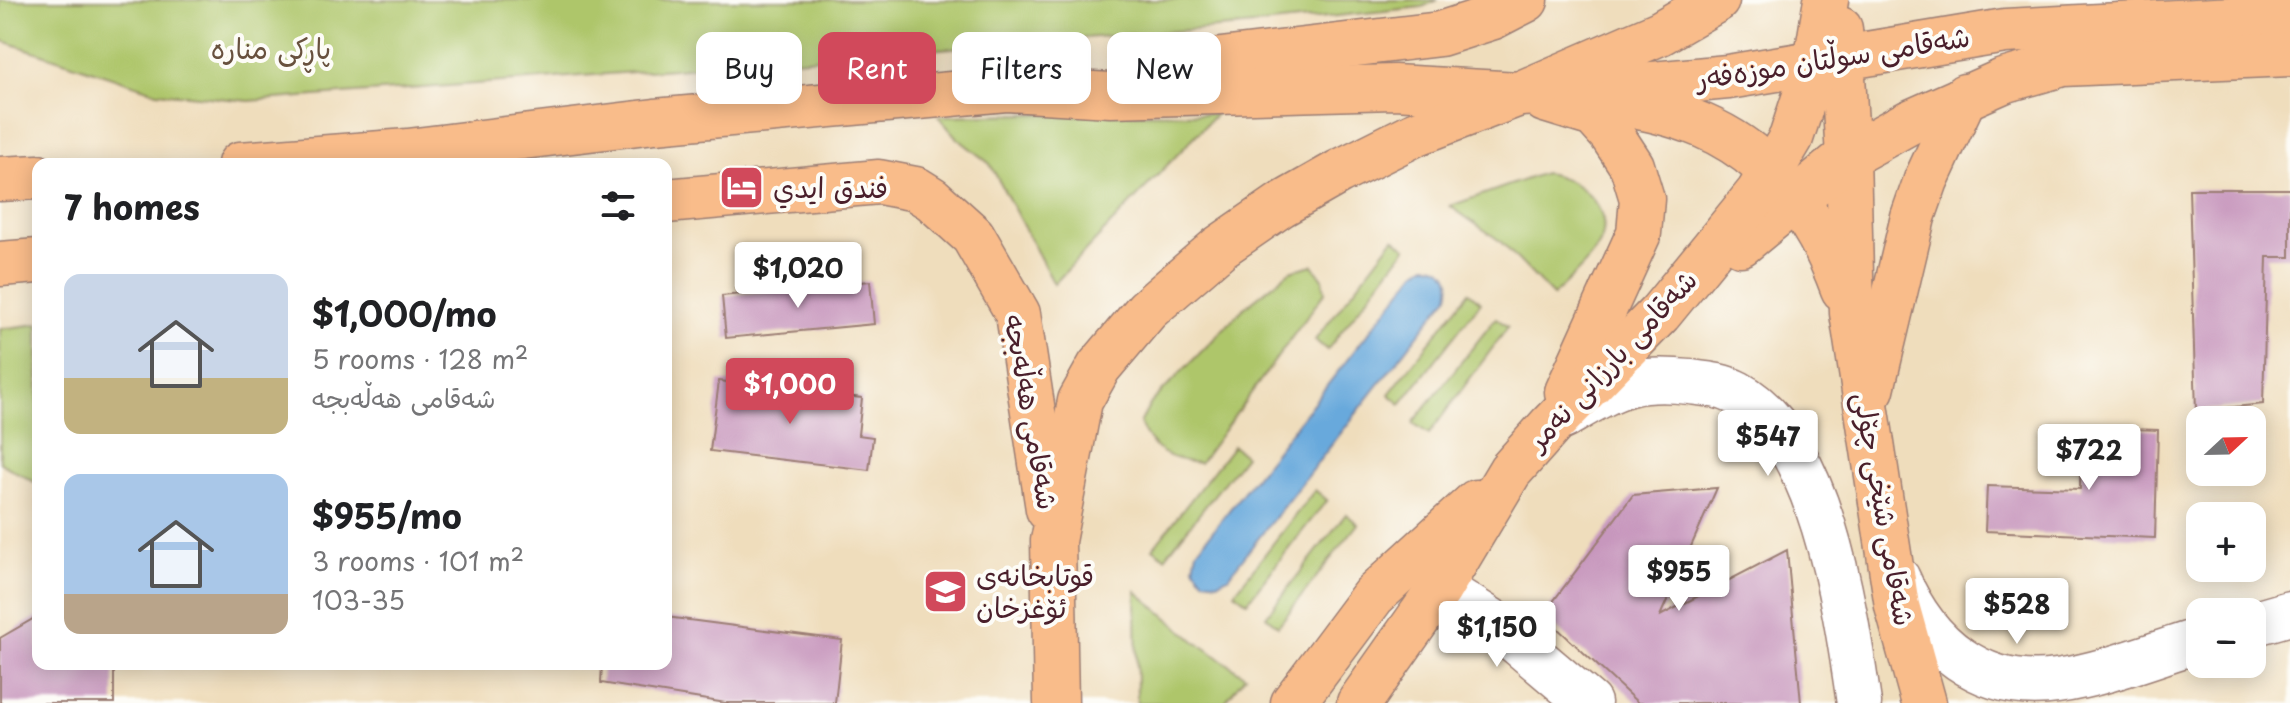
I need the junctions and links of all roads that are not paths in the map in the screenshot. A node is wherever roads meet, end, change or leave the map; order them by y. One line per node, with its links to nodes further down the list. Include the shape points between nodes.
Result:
1 (1526, 0): 8 (main road, via 1440,34)
2 (1717, 0): 12 (main road, via 1660,33)
3 (1826, 0): 7 (main road, شەقامی بارزانی نەمر)
4 (1840, 0): 7 (main road, شەقامی شێخی چۆلی)
5 (2290, 16): 7 (main road, شەقامی سوڵتان موزەفەر, via 2005,31)
6 (2290, 54): 13 (main road, شەقامی سوڵتان موزەفەر, via 2063,64)
7 (1829, 60): 9 (main road, شەقامی سوڵتان موزەفەر, via 1728,77); 14 (main road, شەقامی شێخی چۆلی); 18 (main road, شەقامی بارزانی نەمر, via 1791,138)
8 (1091, 77)
9 (1566, 92): 12 (main road, شەقامی سوڵتان موزەفەر); 18 (main road, شەقامی شێخی چۆلی, via 1704,126 1750,154)
10 (952, 94): 15 (main road)
11 (1091, 94): 12 (main road, via 1394,87)
12 (1519, 94): 24 (main road, via 1594,115 1632,166 1642,199 1639,233); 27 (main road, via 1415,134 1281,205 1220,247 1147,310 1099,367 1080,401)
13 (1965, 96): 14 (main road, شەقامی سوڵتان موزەفەر); 23 (main road, via 1913,217)
14 (1848, 156): 18 (main road, شەقامی سوڵتان موزەفەر); 22 (main road, شەقامی شێخی چۆلی)
15 (318, 158)
16 (32, 177): 17 (main road)
17 (0, 179)
18 (1783, 184): 22 (main road, شەقامی شێخی چۆلی, via 1821,235); 24 (main road, شەقامی بارزانی نەمر, via 1758,193 1660,313)
19 (672, 200): 27 (main road, شەقامی هەڵەبجە, via 879,182 916,189 953,217 973,236 1018,314)
20 (32, 261): 21 (main road)
21 (0, 264)
22 (1852, 313): 23 (main road, شەقامی شێخی چۆلی)
23 (1866, 415): 26 (main road, شەقامی شێخی چۆلی)
24 (1551, 425): 25 (main road, شەقامی بارزانی نەمر); 39 (street, via 1601,396 1647,382 1722,386 1753,403 1799,463 1822,521)
25 (1510, 471): 28 (main road, شەقامی بارزانی نەمر); 36 (main road, via 1373,596)
26 (1883, 523): 31 (street, via 1910,607 1927,631 1972,667 1999,678 2057,681); 33 (main road, شەقامی شێخی چۆلی)
27 (1053, 541): 32 (main road)
28 (1440, 588): 37 (main road, شەقامی بارزانی نەمر); 38 (street, via 1492,621)
29 (2290, 613): 30 (street)
30 (2266, 620)
31 (2186, 644)
32 (1055, 655): 34 (main road); 35 (main road)
33 (1922, 702)
34 (1056, 703)
35 (1072, 703)
36 (1293, 703)
37 (1359, 703)
38 (1589, 703)
39 (1859, 703)

